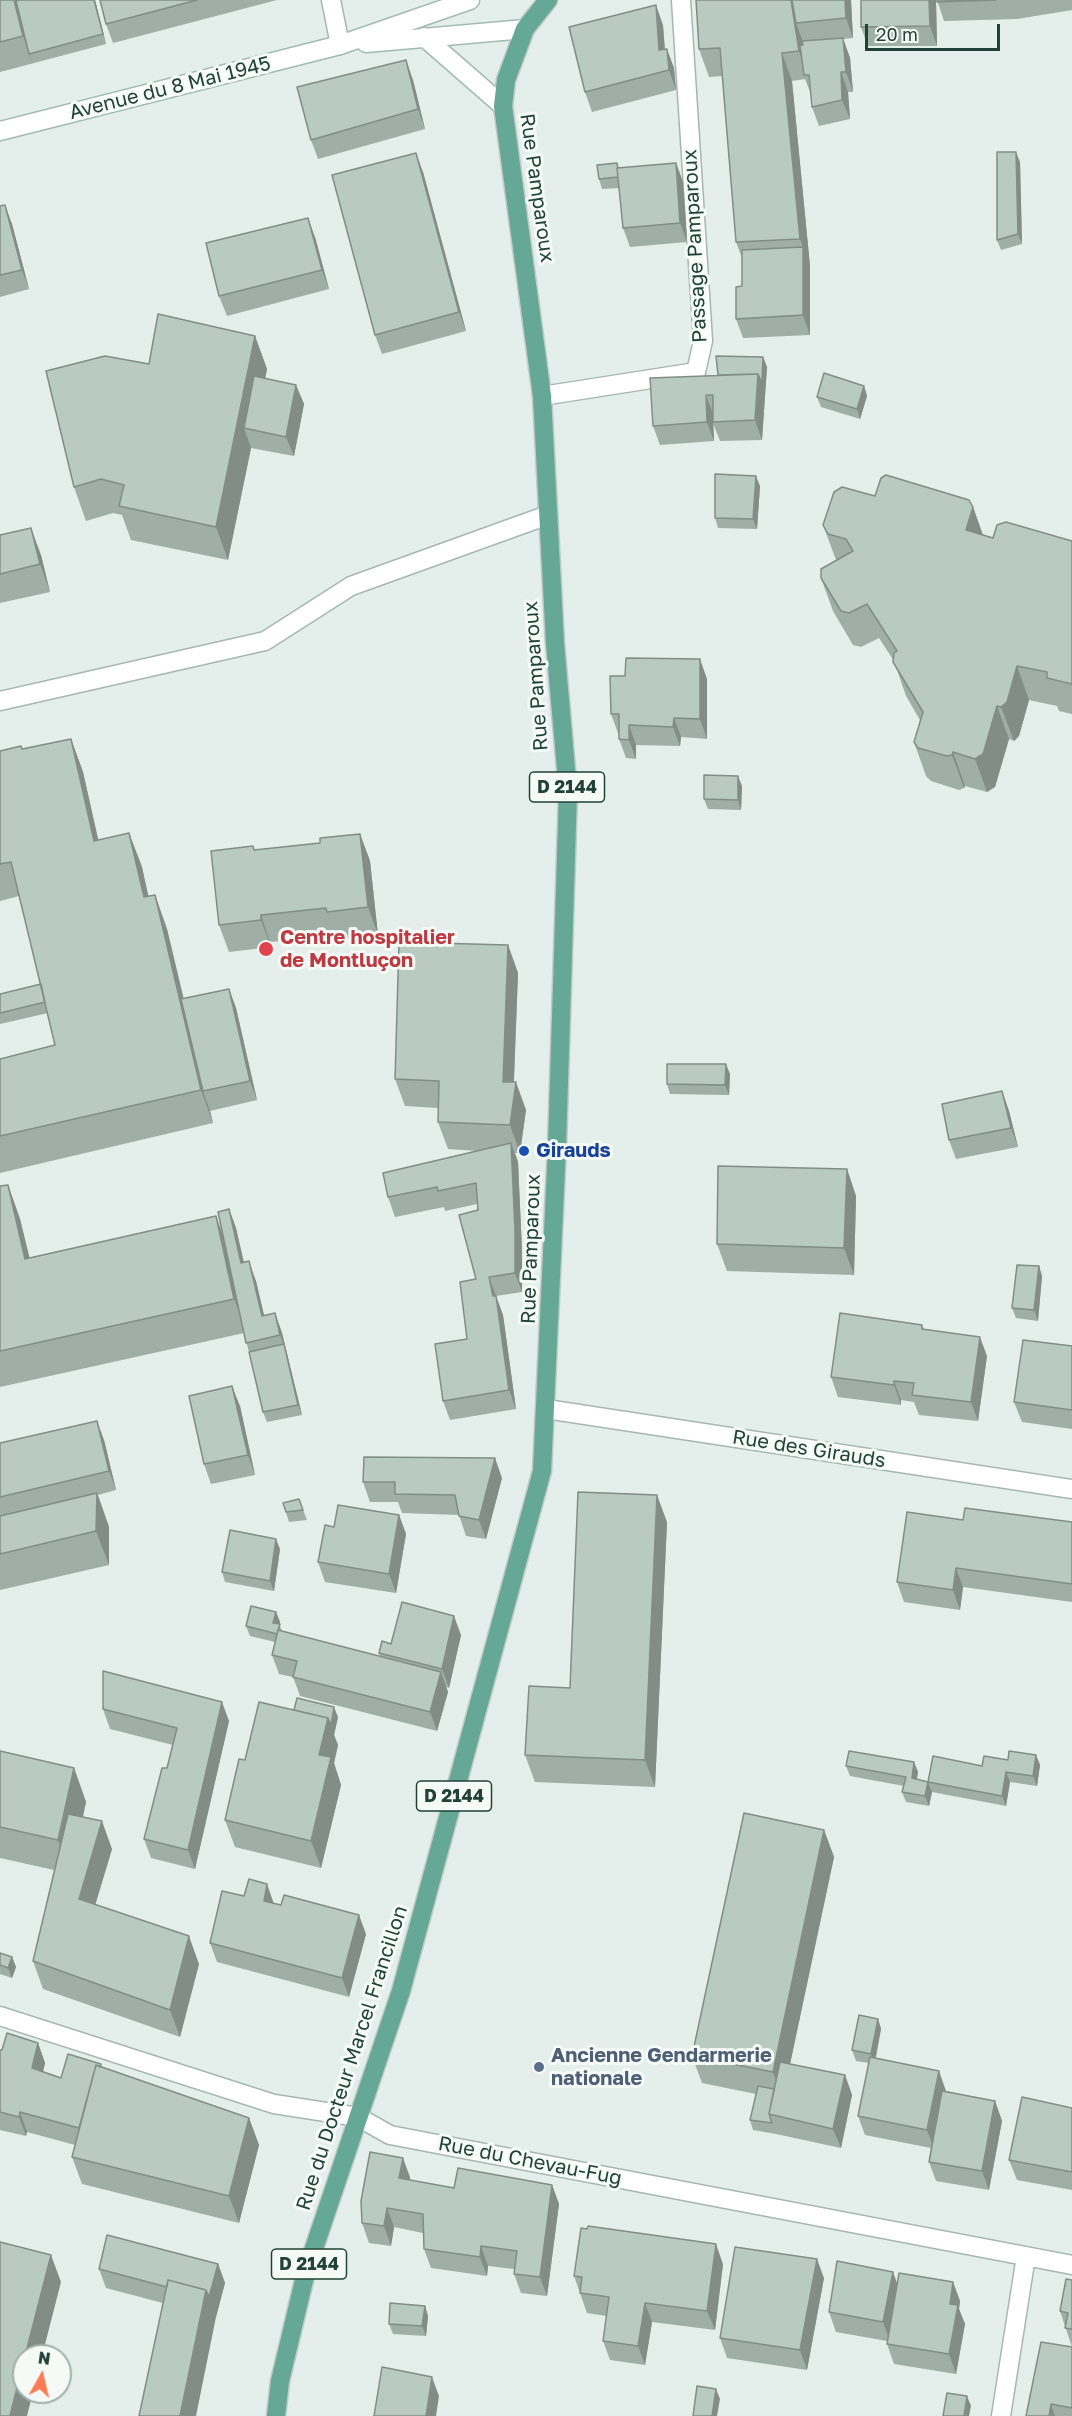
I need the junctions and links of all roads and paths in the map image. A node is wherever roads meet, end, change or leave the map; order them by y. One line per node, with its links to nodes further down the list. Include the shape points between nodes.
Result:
1 (331, 0): 7 (street)
2 (470, 0): 7 (street, Avenue du 8 Mai 1945)
3 (548, 0): 5 (main road, Rue Pamparoux / D 2144)
4 (681, 0): 10 (street, Passage Pamparoux, via 703,341 696,372)
5 (525, 29): 6 (street, Avenue du 8 Mai 1945); 8 (main road, Rue Pamparoux / D 2144, via 506,80)
6 (424, 37): 7 (street, Avenue du 8 Mai 1945); 8 (street)
7 (340, 45): 9 (street, Avenue du 8 Mai 1945)
8 (503, 106): 10 (main road, Rue Pamparoux / D 2144)
9 (0, 131)
10 (542, 396): 11 (main road, Rue Pamparoux / D 2144)
11 (548, 515): 12 (street, via 351,586 265,641); 13 (main road, Rue Pamparoux / D 2144, via 568,792)
12 (0, 701)
13 (546, 1409): 14 (main road, Rue Pamparoux / D 2144); 15 (street, Rue des Girauds)
14 (542, 1471): 17 (main road, Rue du Docteur Marcel Francillon / D 2144, via 401,1990)
15 (1072, 1489)
16 (0, 2016): 17 (street, Rue du Chevau-Fug, via 274,2104)
17 (358, 2117): 18 (street, Rue du Chevau-Fug, via 390,2135); 20 (main road, Rue du Docteur Marcel Francillon / D 2144, via 306,2272 280,2381)
18 (1026, 2256): 19 (street, Rue du Chevau-Fug); 21 (street)
19 (1072, 2265)
20 (276, 2416)
21 (1001, 2416)

